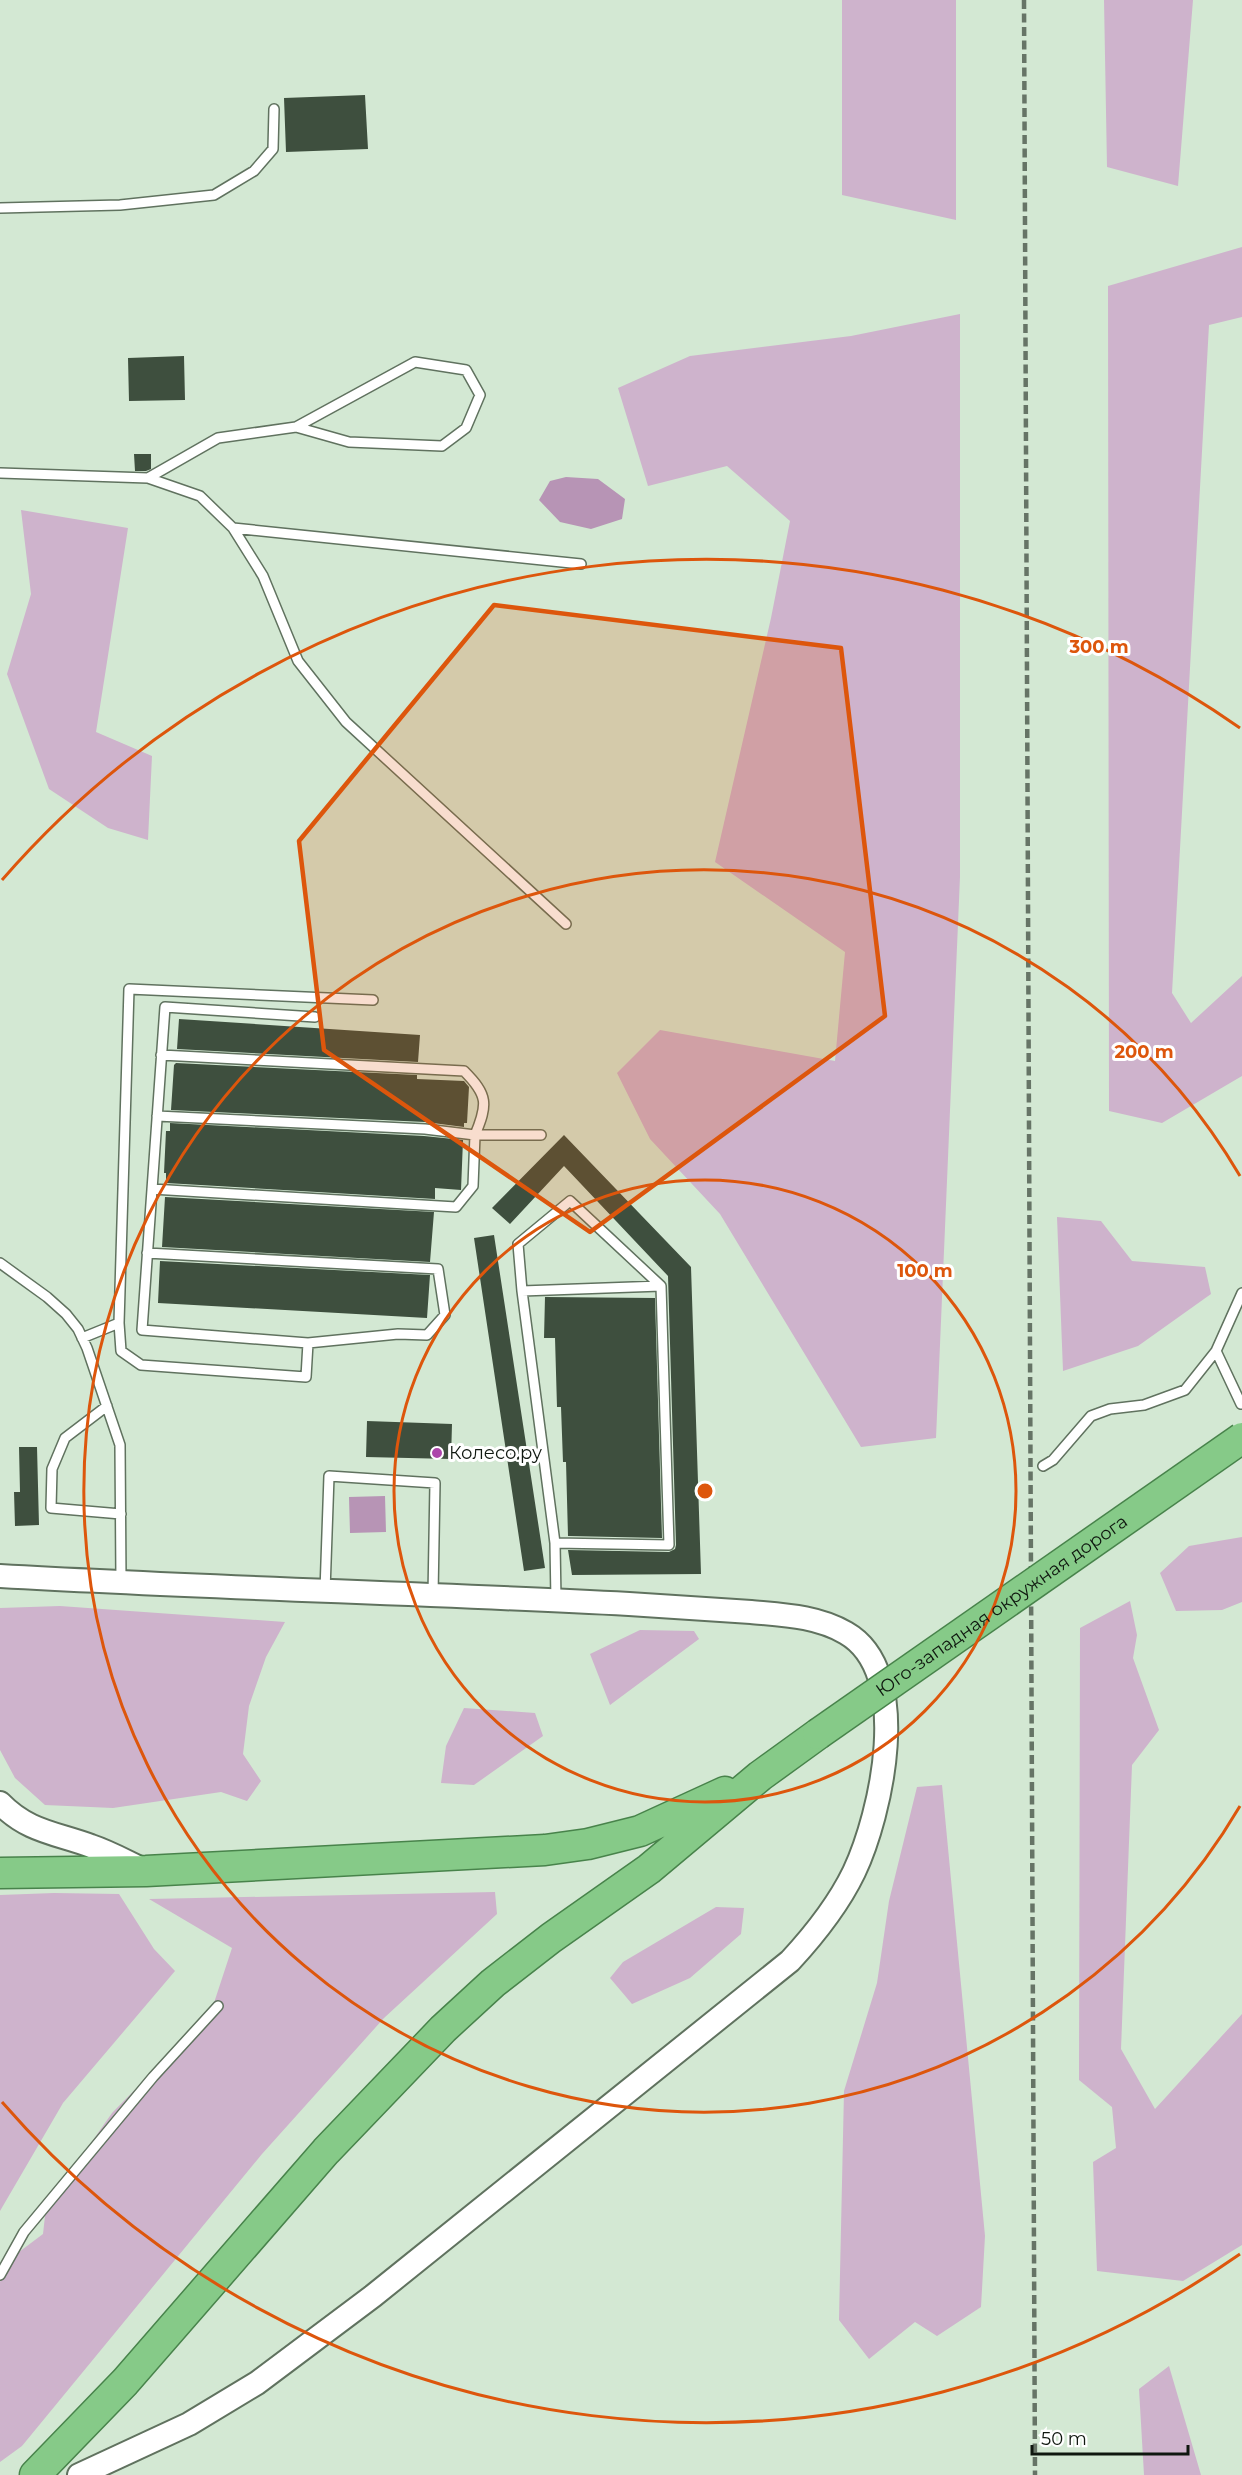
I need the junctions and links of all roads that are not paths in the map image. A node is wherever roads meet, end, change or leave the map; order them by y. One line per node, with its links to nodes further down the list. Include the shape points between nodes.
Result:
1 (274, 109): 2 (lane, via 273,149 254,171 214,195 120,205)
2 (0, 208)
3 (296, 427): 3 (lane, via 349,442 442,446 466,428 480,395 466,370 415,362); 5 (lane, via 218,438)
4 (0, 473): 5 (lane)
5 (148, 478): 6 (lane, via 200,496)
6 (233, 528): 7 (lane); 8 (lane, via 263,576 298,661 346,722)
7 (581, 564)
8 (566, 924)
9 (373, 1000): 21 (lane, via 129,989)
10 (315, 1017): 11 (lane, via 165,1007)
11 (161, 1054): 12 (lane); 13 (lane, via 464,1071 479,1087 486,1111)
12 (157, 1116): 13 (lane); 15 (lane)
13 (476, 1135): 14 (lane); 15 (lane, via 473,1186 456,1207)
14 (541, 1135)
15 (152, 1189): 16 (lane)
16 (147, 1253): 23 (lane, via 142,1330); 23 (lane, via 438,1269 445,1315 427,1335)
17 (0, 1263): 22 (lane, via 66,1314)
18 (661, 1286): 19 (lane); 19 (lane, via 570,1201 518,1244); 30 (lane, via 669,1545)
19 (522, 1291): 30 (lane)
20 (1242, 1293): 24 (lane)
21 (118, 1323): 22 (lane); 23 (lane, via 121,1351 141,1365 306,1377)
22 (82, 1338): 26 (lane)
23 (308, 1342)
24 (1216, 1351): 25 (lane); 28 (lane, via 1185,1390 1144,1405 1091,1416 1053,1460)
25 (1241, 1404)
26 (107, 1406): 29 (lane, via 120,1445); 29 (lane, via 65,1438 52,1469 51,1508)
27 (1242, 1438): 36 (highway, Юго-западная окружная дорога, bridge)
28 (1042, 1466)
29 (121, 1514): 32 (lane)
30 (555, 1543): 35 (lane)
31 (0, 1576): 32 (street)
32 (121, 1583): 33 (street)
33 (325, 1591): 34 (street); 34 (lane, via 329,1476 435,1483)
34 (433, 1595): 35 (street)
35 (556, 1600): 43 (street, via 806,1618 848,1634 863,1648 879,1678 885,1712 884,1775 854,1871 839,1899 790,1961 373,2296 257,2383 189,2424)
36 (760, 1776): 38 (highway, via 640,1831 545,1850); 42 (highway, via 649,1869 493,1983 443,2029 333,2143 125,2382)
37 (0, 1803): 38 (street, via 36,1828 91,1846)
38 (146, 1871): 39 (highway)
39 (0, 1873)
40 (218, 2006): 41 (lane, via 153,2077 24,2232)
41 (0, 2275)
42 (35, 2475)
43 (78, 2475)

